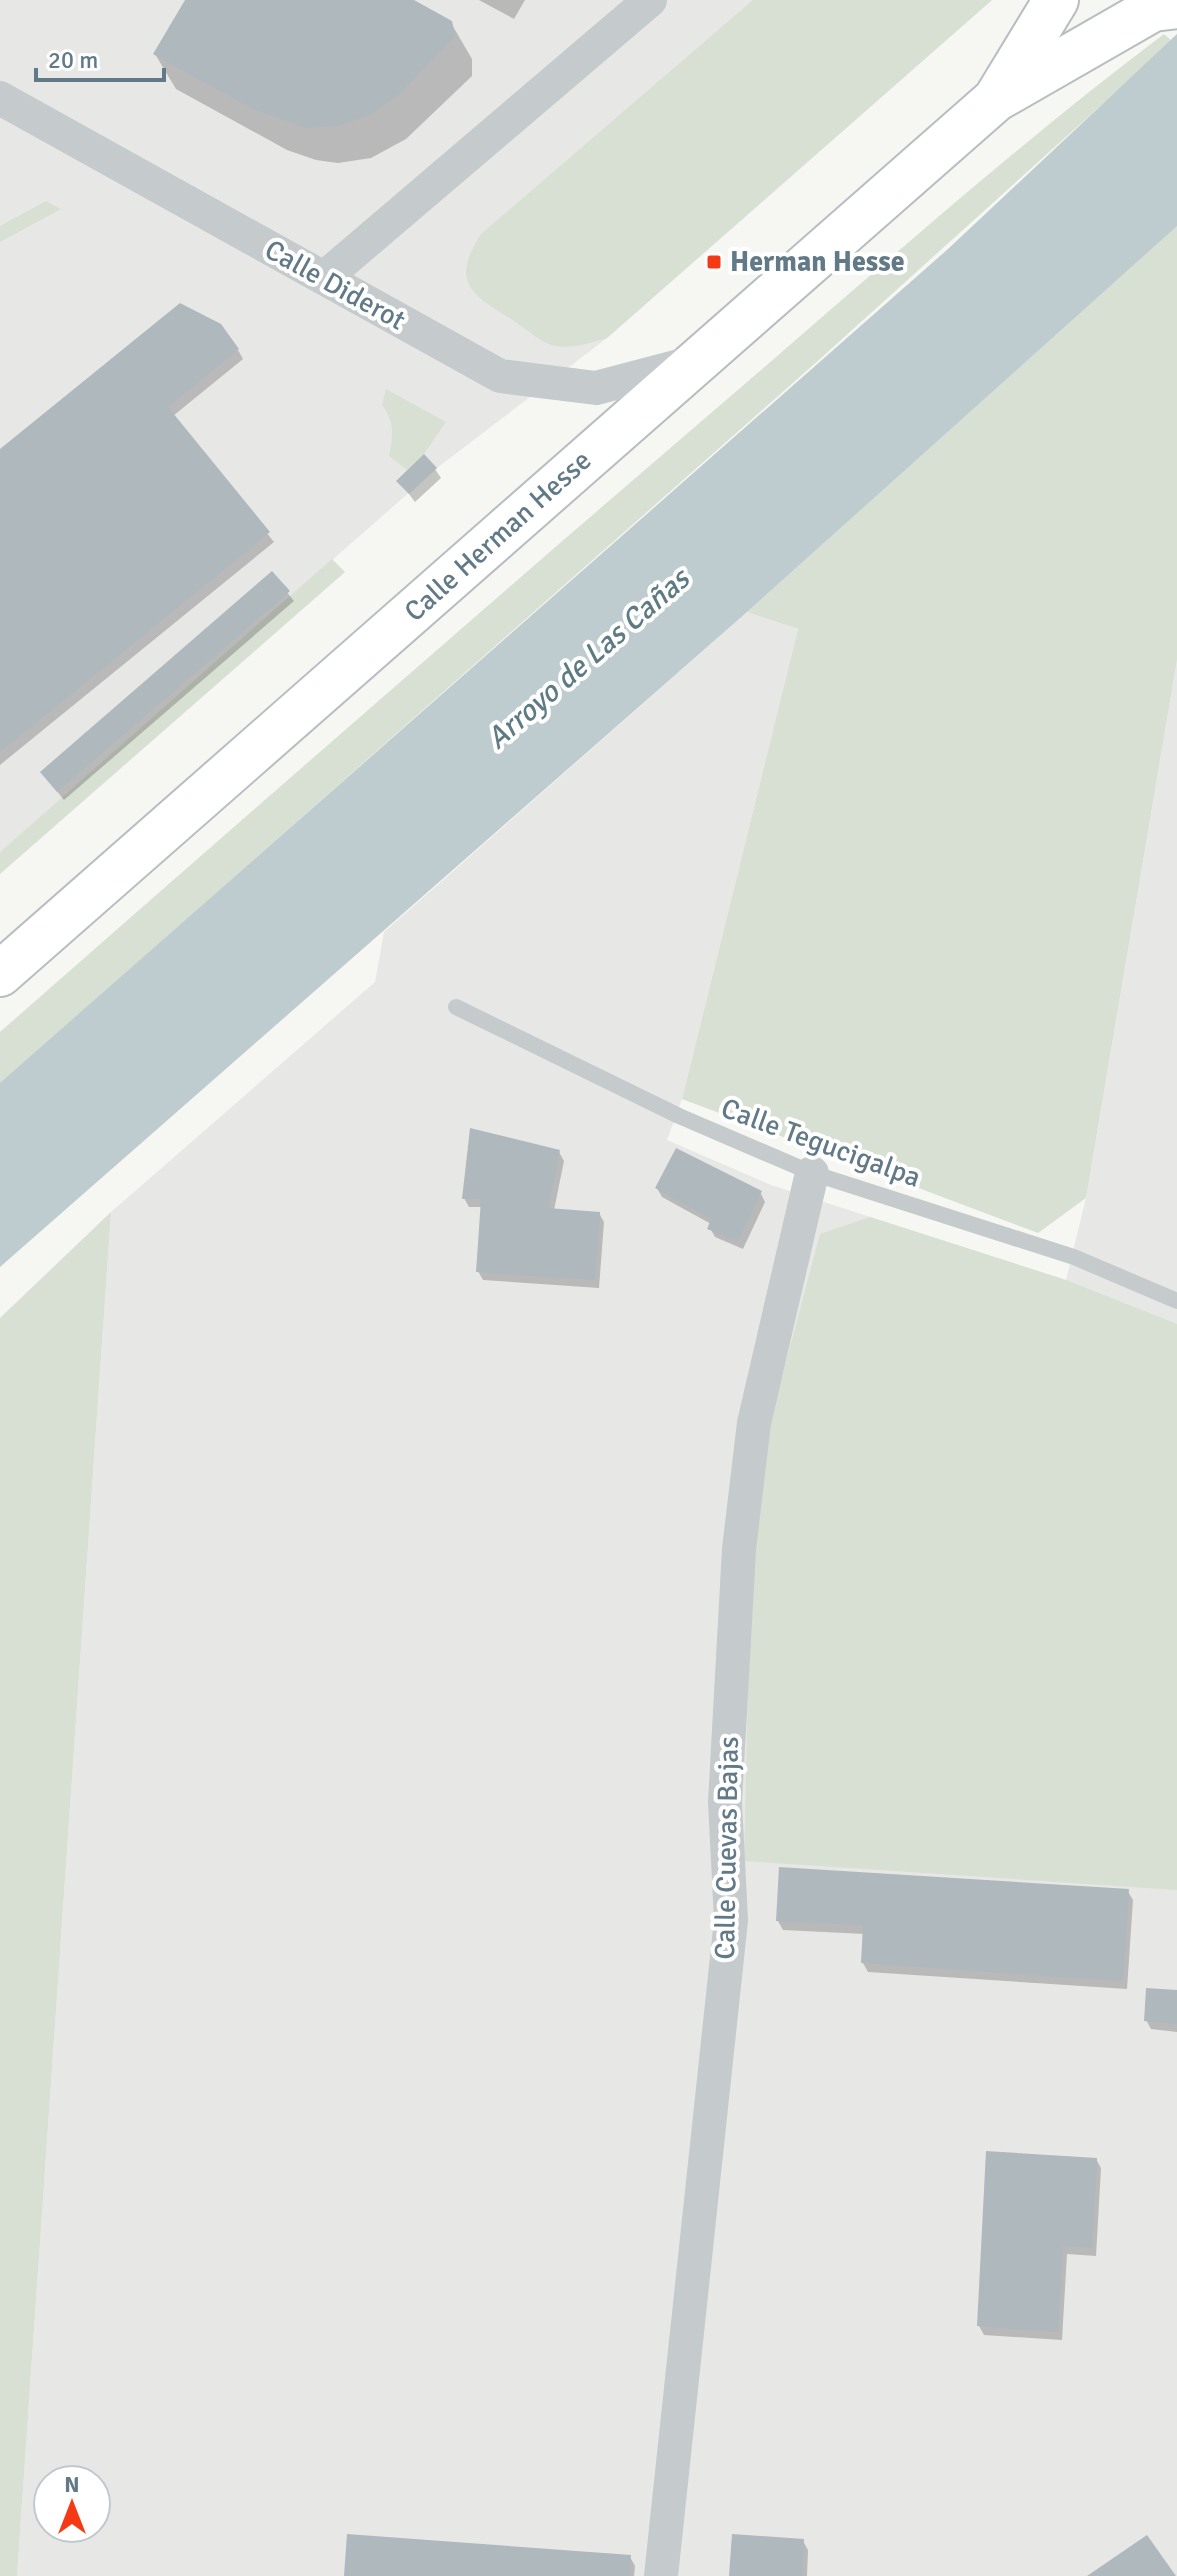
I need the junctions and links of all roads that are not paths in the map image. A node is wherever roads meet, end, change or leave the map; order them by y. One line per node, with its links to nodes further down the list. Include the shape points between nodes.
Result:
1 (650, 0): 6 (street)
2 (1056, 0): 5 (main road, Calle Herman Hesse)
3 (1177, 6): 5 (main road, Calle Herman Hesse, via 1153,9)
4 (0, 98): 6 (street, Calle Diderot)
5 (996, 99): 7 (main road, Calle Herman Hesse)
6 (324, 278): 7 (street, Calle Diderot, via 500,376 596,388)
7 (691, 363): 8 (main road, Calle Herman Hesse)
8 (0, 974)
9 (456, 1007): 10 (lane, Calle Tegucigalpa, via 679,1116)
10 (812, 1173): 11 (lane, Calle Tegucigalpa, via 1074,1257); 12 (street, Calle Cuevas Bajas, via 754,1423 739,1549 725,1802 731,1920)
11 (1177, 1301)
12 (661, 2576)

